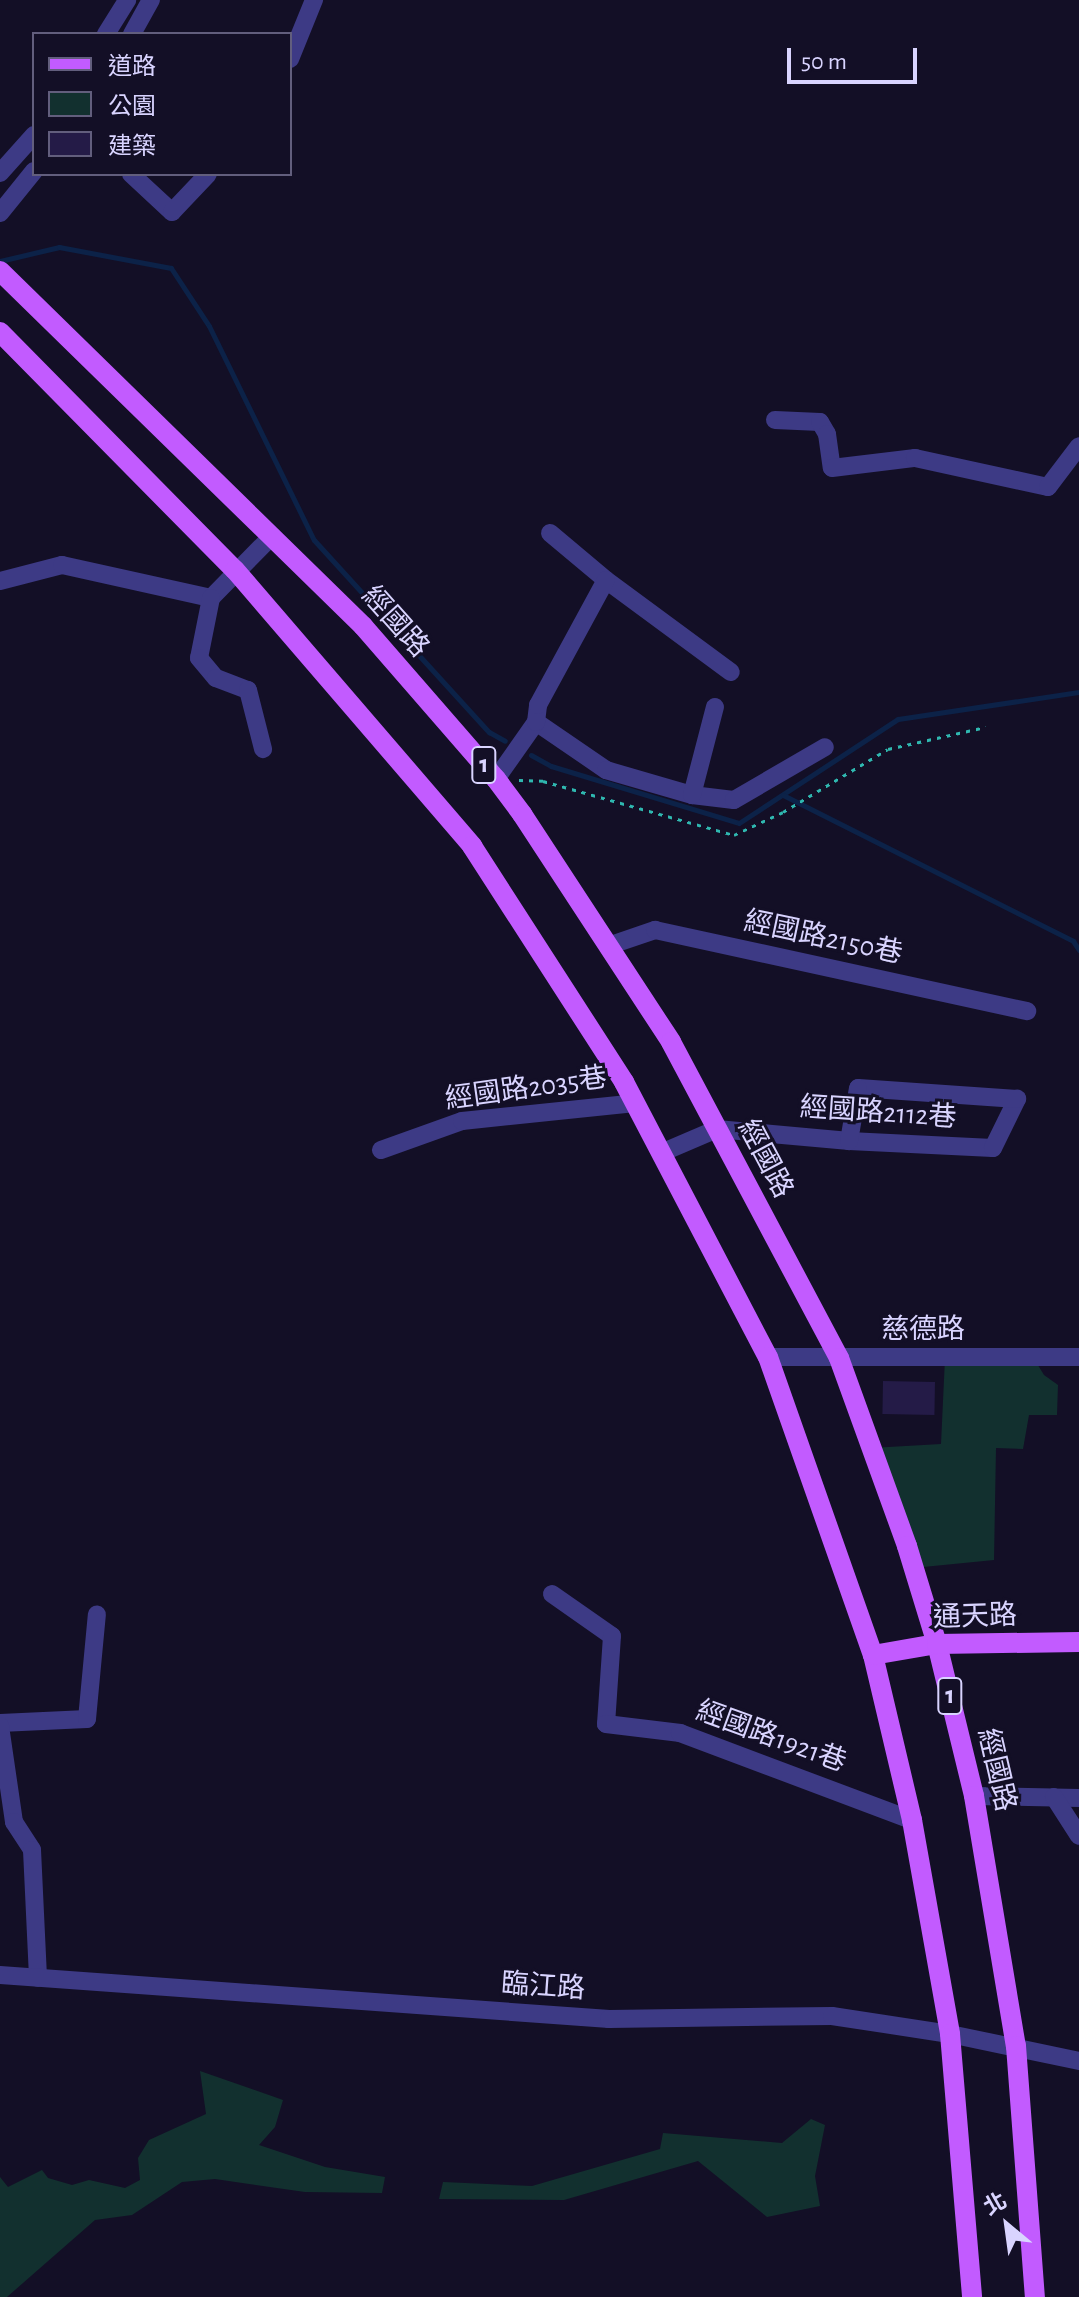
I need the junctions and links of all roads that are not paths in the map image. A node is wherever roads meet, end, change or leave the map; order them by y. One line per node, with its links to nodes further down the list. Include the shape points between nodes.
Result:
1 (127, 0): 4 (street)
2 (151, 0): 5 (street)
3 (314, 0): 6 (street)
4 (107, 32)
5 (133, 32)
6 (292, 54)
7 (32, 137): 8 (street)
8 (0, 173)
9 (32, 173): 12 (street)
10 (133, 176): 11 (street, via 172,212)
11 (206, 176)
12 (0, 213)
13 (0, 271): 18 (main road, 經國路 / 1)
14 (0, 332): 19 (main road, 1)
15 (775, 420): 16 (street, via 820,422 832,468 915,458 1048,487)
16 (1079, 446)
17 (550, 533): 20 (street)
18 (272, 536): 19 (street); 28 (main road, 經國路 / 1, via 363,626)
19 (235, 570): 22 (street); 32 (main road, 1, via 472,846)
20 (606, 580): 23 (street); 25 (street, via 538,705)
21 (0, 581): 22 (street, via 62,565)
22 (211, 598): 27 (street, via 199,658 216,678 248,690)
23 (731, 672)
24 (715, 707): 29 (street)
25 (536, 722): 28 (street); 29 (street, via 606,770)
26 (825, 747): 29 (street, via 734,800)
27 (263, 749)
28 (496, 779): 30 (main road, 經國路 / 1)
29 (692, 795)
30 (608, 946): 31 (street, 經國路2150巷, via 655,930); 33 (main road, 經國路 / 1, via 671,1042)
31 (1027, 1011)
32 (635, 1103): 35 (street, 經國路2035巷, via 462,1121); 36 (main road, 1)
33 (717, 1129): 34 (street, 經國路2112巷); 36 (street, 經國路2112巷); 39 (main road, 經國路 / 1)
34 (849, 1141): 34 (street, 經國路2112巷, via 858,1088 1017,1099 993,1148)
35 (381, 1150)
36 (661, 1153): 37 (main road, 1)
37 (768, 1357): 39 (street, 慈德路); 44 (main road, 1)
38 (1079, 1357): 39 (street, 慈德路)
39 (839, 1358): 43 (main road, 經國路 / 1)
40 (552, 1594): 49 (street, 經國路1921巷, via 612,1636 606,1724 680,1733)
41 (97, 1614): 45 (street, via 87,1719)
42 (1079, 1642): 43 (main road, 通天路)
43 (937, 1644): 44 (main road, 通天路); 46 (main road, 經國路 / 1)
44 (873, 1655): 49 (main road, 1)
45 (0, 1725): 50 (street)
46 (974, 1796): 47 (street); 55 (main road, 經國路 / 1)
47 (1054, 1797): 48 (street); 51 (street)
48 (1079, 1798)
49 (912, 1820): 54 (main road, 1)
50 (7, 1824): 53 (street, via 32,1850)
51 (1079, 1836)
52 (0, 1975): 53 (street, 臨江路)
53 (38, 1978): 54 (street, 臨江路, via 609,2019 832,2016)
54 (950, 2034): 55 (street, 臨江路); 57 (main road, 1)
55 (1016, 2046): 56 (street, 臨江路); 58 (main road, 經國路 / 1)
56 (1079, 2061)
57 (972, 2297)
58 (1035, 2297)

